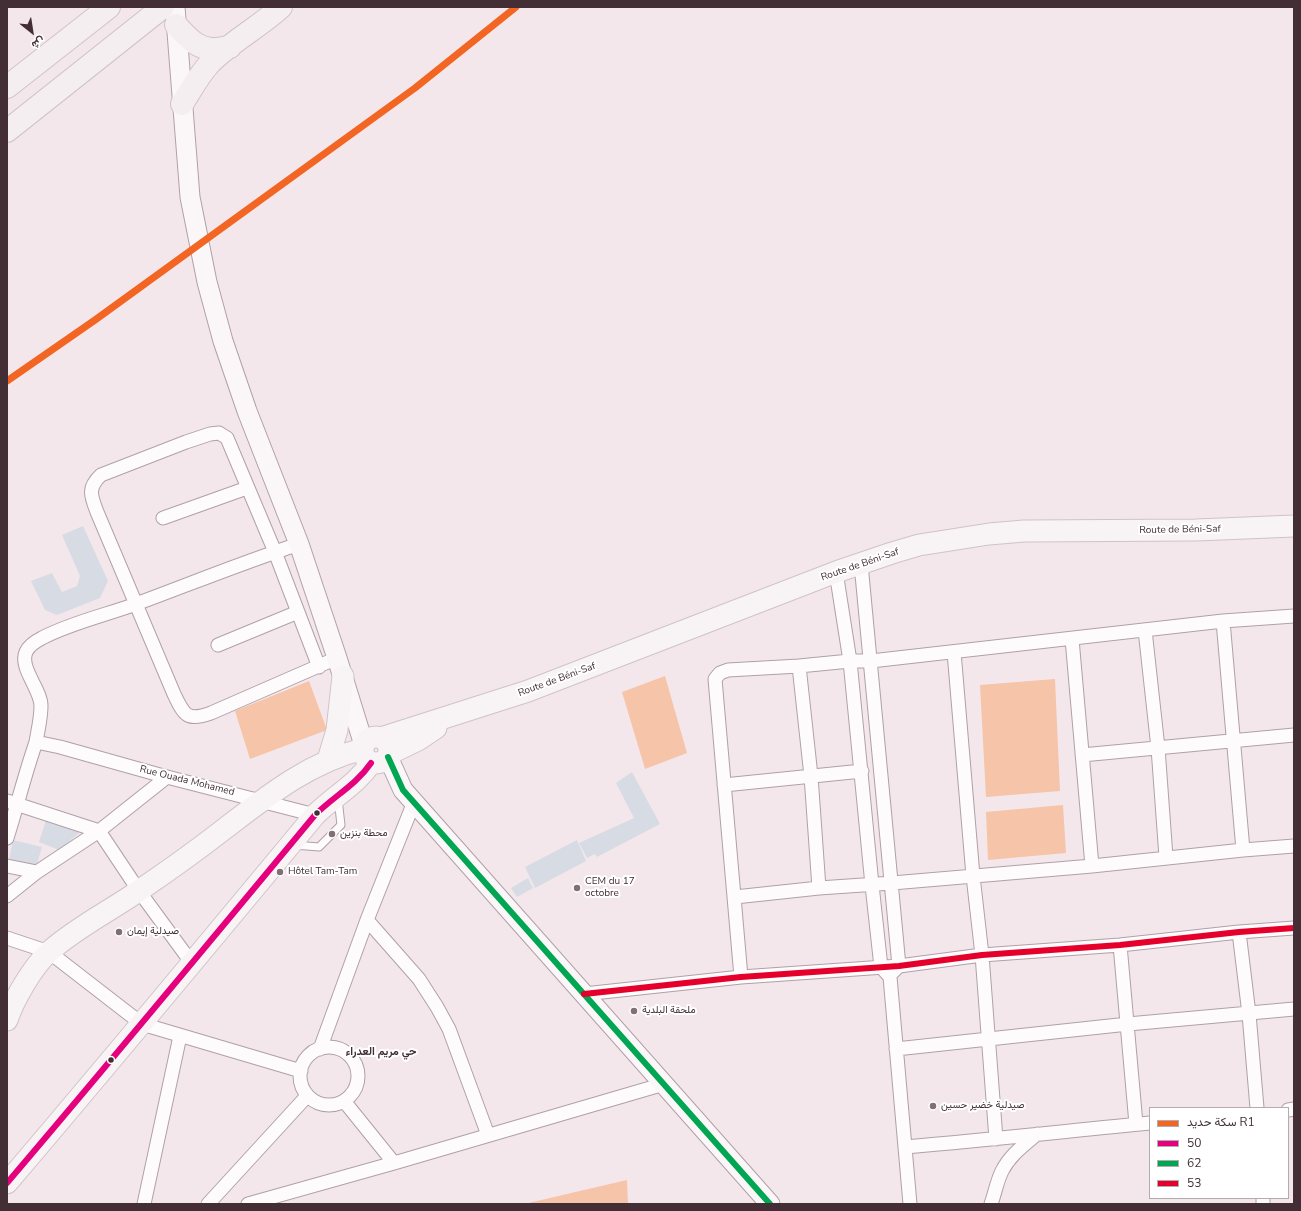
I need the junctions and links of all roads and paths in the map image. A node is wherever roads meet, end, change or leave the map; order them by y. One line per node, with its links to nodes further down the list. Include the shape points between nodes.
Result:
1 (109, 7): 5 (highway)
2 (281, 7): 4 (highway)
3 (173, 14): 4 (highway, via 192,42 213,49); 6 (main road); 7 (highway)
4 (230, 47): 6 (highway, via 211,62)
5 (7, 88)
6 (182, 104): 11 (main road, via 190,197 207,282 223,341 247,411)
7 (7, 131)
8 (248, 488): 9 (street); 12 (street); 15 (street, via 227,438 219,433 186,442 101,476 94,482 91,488 92,500)
9 (163, 518)
10 (1294, 530): 13 (main road, Route de Béni-Saf, via 1024,531 919,545)
11 (299, 544): 12 (street); 27 (main road)
12 (275, 552): 15 (street); 16 (street)
13 (861, 564): 14 (main road, Route de Béni-Saf); 24 (street)
14 (836, 572): 23 (street); 32 (main road, Route de Béni-Saf, via 528,691 449,716 418,740)
15 (136, 604): 26 (street, via 182,709 189,717 198,718 211,714); 30 (street, via 63,629 30,645 26,652 26,667 42,706)
16 (298, 612): 21 (street); 26 (street)
17 (1294, 616): 18 (street)
18 (1223, 621): 19 (street); 29 (street)
19 (1145, 630): 20 (street); 31 (street)
20 (1072, 639): 22 (street); 33 (street)
21 (218, 645)
22 (954, 652): 24 (street); 53 (street)
23 (850, 661): 24 (street); 25 (street); 35 (street)
24 (871, 661): 54 (street)
25 (799, 666): 36 (street); 38 (street, via 728,670 720,673 715,680)
26 (319, 667): 27 (street)
27 (340, 667): 32 (main road, via 355,713); 34 (main road, via 337,730)
28 (1294, 735): 29 (street)
29 (1232, 741): 31 (street); 48 (street)
30 (36, 742): 37 (street, Rue Ouada Mohamed); 42 (street)
31 (1158, 748): 33 (street); 49 (street)
32 (376, 751): 34 (main road, via 349,752); 39 (main road, via 358,779); 40 (main road)
33 (1082, 755): 51 (street)
34 (328, 760): 41 (main road)
35 (862, 771): 36 (street); 55 (street)
36 (811, 776): 38 (street); 56 (street)
37 (167, 777): 41 (street, Rue Ouada Mohamed); 44 (street)
38 (724, 785): 59 (street)
39 (338, 795): 43 (main road); 46 (lane, via 340,825 319,847)
40 (408, 796): 60 (street); 71 (main road)
41 (262, 800): 43 (street, Rue Ouada Mohamed); 57 (main road)
42 (12, 803): 44 (street); 45 (street)
43 (315, 815): 46 (main road)
44 (99, 831): 52 (street); 57 (street)
45 (7, 838)
46 (290, 845): 67 (main road)
47 (1294, 846): 48 (street)
48 (1243, 850): 49 (street)
49 (1166, 857): 51 (street)
50 (7, 866): 52 (street)
51 (1092, 866): 53 (street)
52 (36, 872): 58 (street)
53 (973, 876): 54 (street); 66 (street)
54 (892, 883): 55 (street); 68 (street)
55 (872, 885): 56 (street); 69 (street)
56 (819, 888): 59 (street)
57 (139, 891): 65 (main road, via 76,931); 67 (street)
58 (7, 896)
59 (735, 897): 70 (street)
60 (367, 920): 79 (street); 89 (street, via 419,979 437,1007 449,1029)
61 (1294, 928): 62 (street)
62 (1239, 932): 64 (street); 73 (street)
63 (7, 938): 65 (street)
64 (1120, 945): 66 (street); 76 (street)
65 (49, 952): 74 (main road, via 28,978 10,1009); 75 (street)
66 (982, 955): 68 (street); 78 (street)
67 (191, 962): 75 (main road)
68 (899, 966): 69 (street)
69 (885, 972): 70 (street); 80 (street)
70 (741, 977): 71 (street)
71 (584, 994): 82 (main road)
72 (1294, 1009): 73 (street)
73 (1249, 1014): 76 (street); 85 (street)
74 (7, 1020)
75 (142, 1024): 77 (street); 93 (main road)
76 (1128, 1024): 78 (street); 87 (street)
77 (180, 1036): 81 (street); 94 (street)
78 (988, 1039): 80 (street); 90 (street)
79 (320, 1049): 81 (street, via 307,1058); 84 (street, via 329,1047 347,1053 358,1068 356,1087)
80 (896, 1049): 91 (street)
81 (301, 1071): 83 (street, via 300,1080)
82 (664, 1084): 89 (street); 97 (main road)
83 (307, 1096): 84 (street, via 325,1105 335,1105); 95 (street)
84 (344, 1101): 92 (street)
85 (1256, 1107)
86 (1149, 1123): 87 (street)
87 (1136, 1124): 88 (street)
88 (1037, 1134): 90 (street); 99 (street, via 1008,1161)
89 (488, 1135): 92 (street)
90 (996, 1139): 91 (street)
91 (905, 1147): 98 (street)
92 (394, 1164): 96 (street)
93 (7, 1183)
94 (144, 1204)
95 (208, 1204)
96 (248, 1204)
97 (770, 1204)
98 (910, 1204)
99 (991, 1204)

